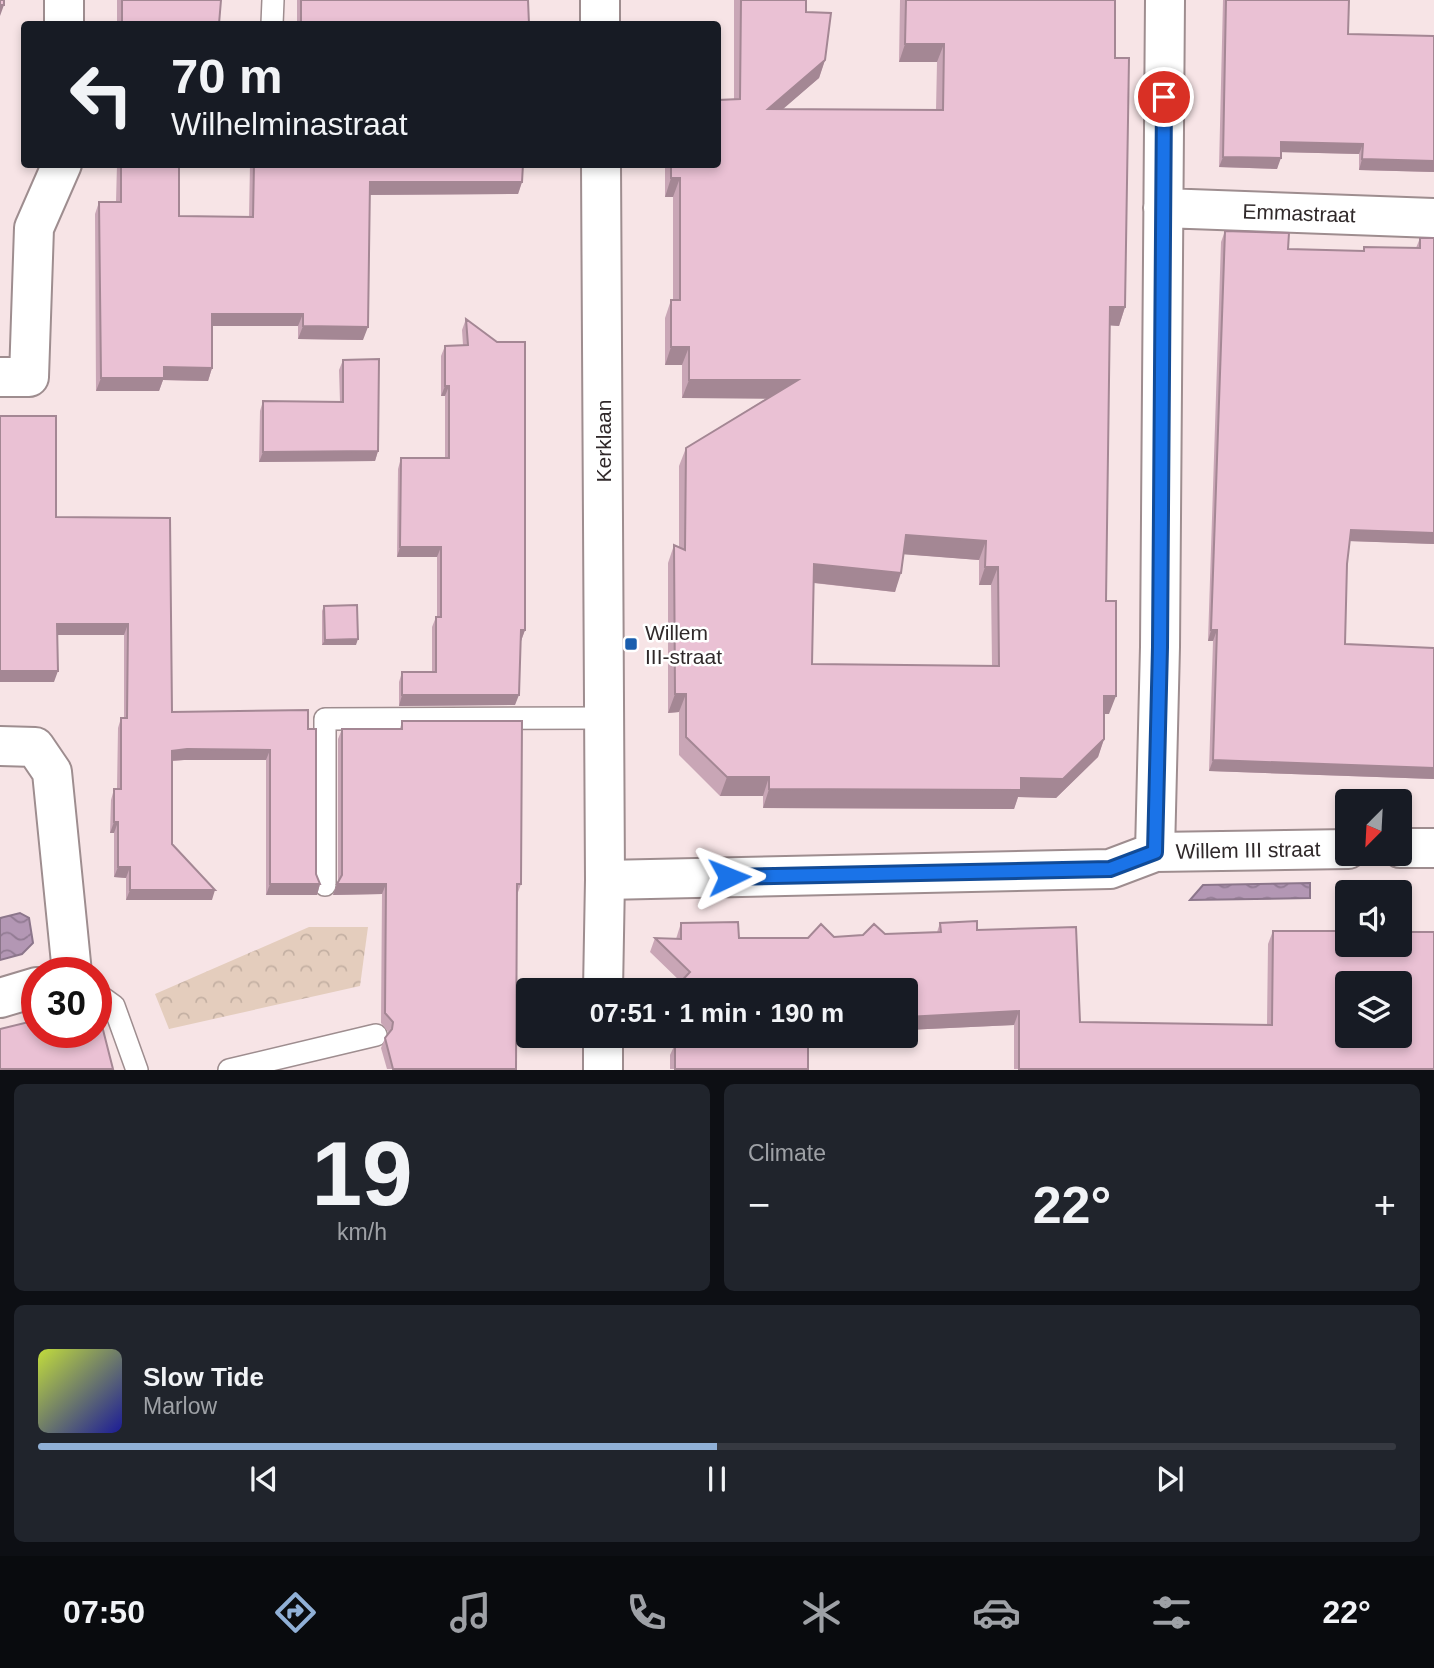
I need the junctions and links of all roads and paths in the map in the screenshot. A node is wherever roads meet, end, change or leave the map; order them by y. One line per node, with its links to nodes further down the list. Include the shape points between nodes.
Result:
1 (64, 0): 5 (street)
2 (273, 0): 6 (lane)
3 (600, 0): 7 (street)
4 (1165, 0): 10 (street)
5 (64, 21)
6 (272, 21)
7 (600, 21)
8 (60, 168): 12 (street, via 34,228 29,377)
9 (601, 168): 13 (street, Kerklaan)
10 (1163, 208): 11 (street, Emmastraat); 18 (street)
11 (1434, 218)
12 (0, 377)
13 (604, 718): 19 (street, Kerklaan); 20 (lane, via 325,719)
14 (0, 746): 21 (street, via 35,747 52,772)
15 (1412, 848): 16 (street)
16 (1434, 848)
17 (1335, 849): 18 (street, Willem III straat)
18 (1155, 852): 19 (street, Willem III straat, via 1110,869)
19 (605, 880): 22 (street, Kerklaan)
20 (325, 885)
21 (70, 957)
22 (603, 978)
23 (21, 992): 24 (street)
24 (0, 998)
25 (112, 1005): 28 (lane)
26 (376, 1035): 29 (lane)
27 (603, 1048): 30 (street)
28 (137, 1069)
29 (229, 1069)
30 (603, 1069)

